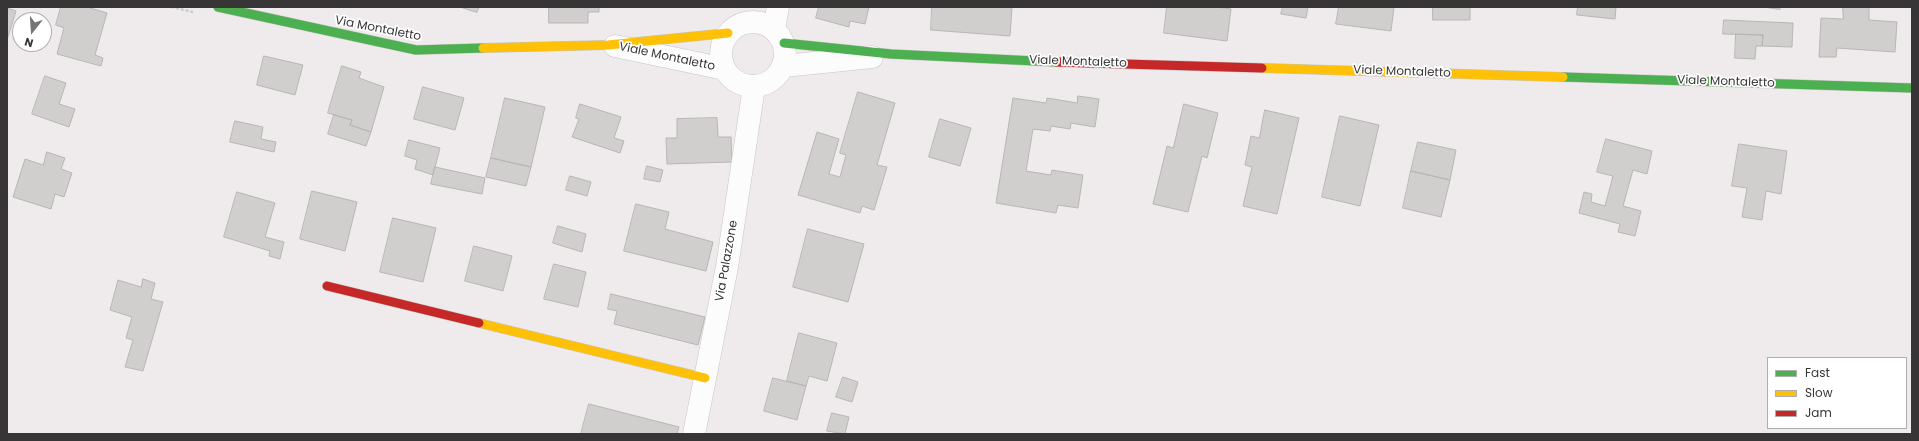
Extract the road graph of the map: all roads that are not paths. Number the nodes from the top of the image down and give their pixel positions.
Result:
1 (218, 7) edge
2 (778, 7) edge
3 (741, 21) edge
4 (779, 36) junction
5 (608, 45) junction
6 (891, 54) junction
7 (784, 66) junction
8 (725, 69) junction
9 (754, 87) junction
10 (1912, 88) edge
11 (328, 286) dead end
12 (705, 378) junction
13 (694, 434) edge

1 - 5 street, Via Montaletto
2 - 4 street
3 - 4 street
3 - 5 street, Viale Montaletto
3 - 8 street
4 - 6 street, Viale Montaletto
4 - 7 street
5 - 8 street, Viale Montaletto
6 - 7 street, Viale Montaletto
6 - 10 street, Viale Montaletto
7 - 9 street
8 - 9 street
9 - 12 street, Via Palazzone
11 - 12 street
12 - 13 street, Via Palazzone

